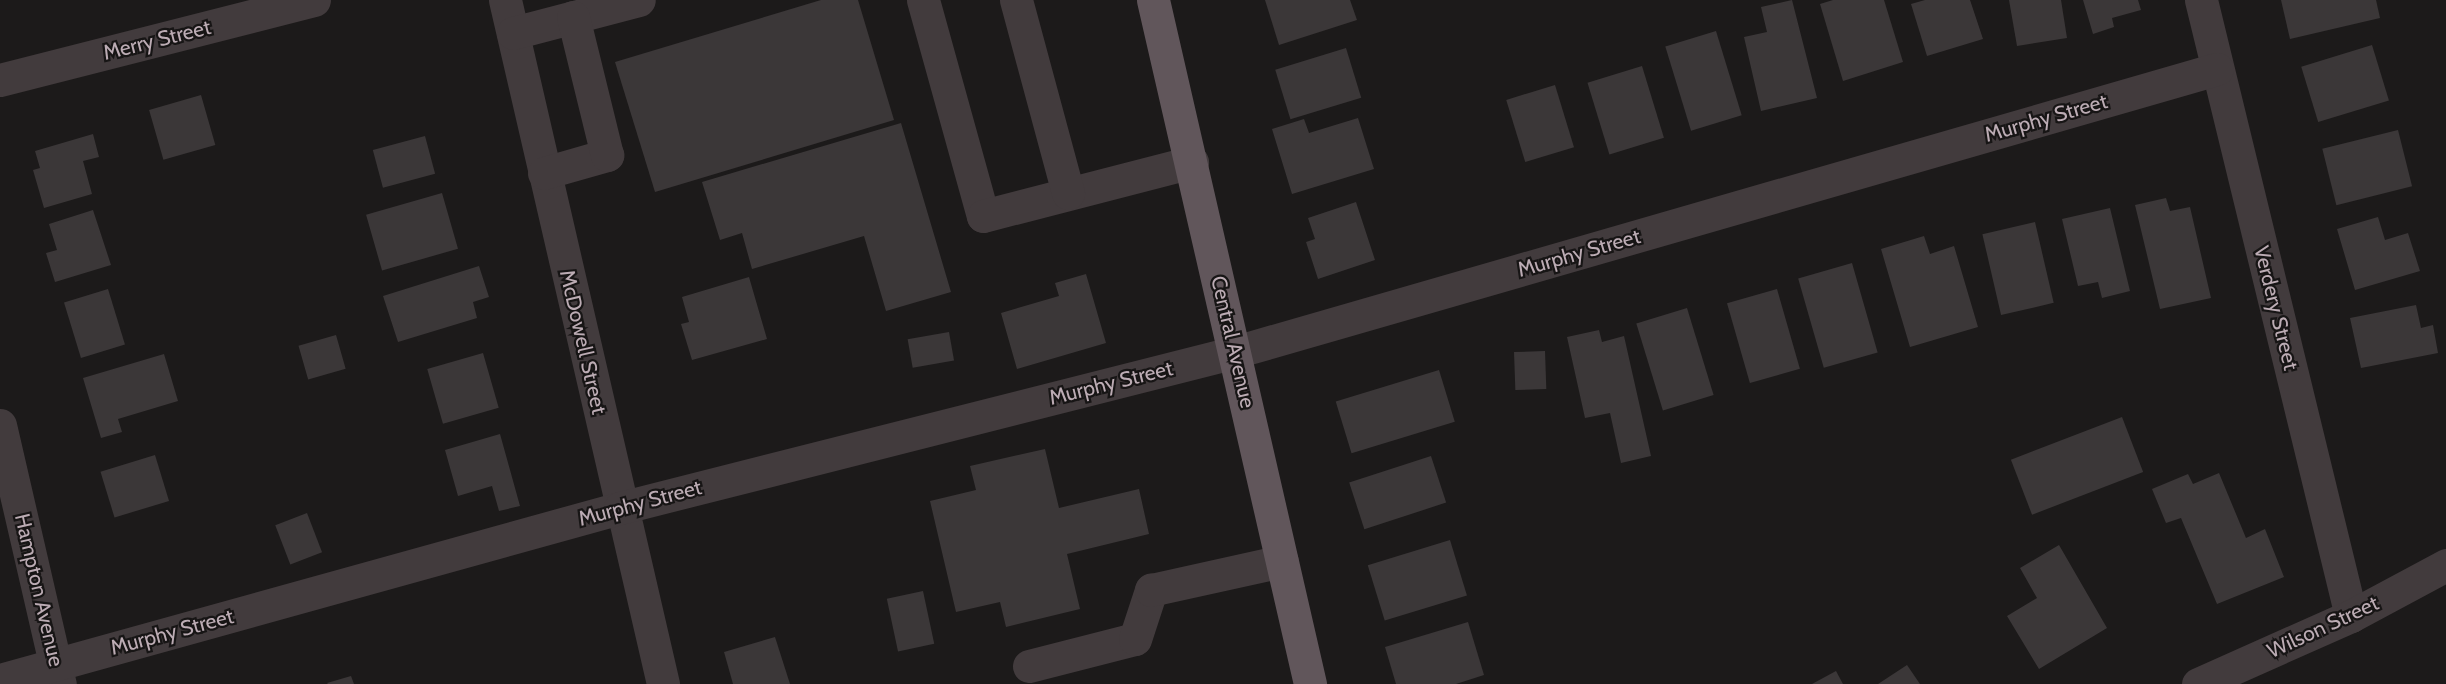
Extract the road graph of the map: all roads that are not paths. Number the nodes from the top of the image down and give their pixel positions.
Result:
1 (314, 0) edge
2 (505, 0) edge
3 (639, 0) edge
4 (923, 0) edge
5 (1016, 0) edge
6 (1153, 0) edge
7 (2201, 0) edge
8 (573, 17) junction
9 (513, 33) junction
10 (2217, 69) junction
11 (0, 80) edge
12 (1192, 162) junction
13 (544, 173) junction
14 (1068, 193) junction
15 (1235, 352) junction
16 (0, 425) edge
17 (620, 508) junction
18 (1282, 561) junction
19 (2446, 565) edge
20 (2351, 616) junction
21 (1029, 666) dead end
22 (58, 674) edge
23 (0, 680) edge
24 (663, 684) edge
25 (1310, 684) edge
26 (2198, 684) edge

1 - 11 street, Merry Street
2 - 9 street, McDowell Street
3 - 8 street
4 - 14 street
5 - 14 street
6 - 12 main road, Central Avenue
7 - 10 street, Verdery Street
8 - 9 street
8 - 13 street
9 - 13 street, McDowell Street
10 - 15 street, Murphy Street
10 - 20 street, Verdery Street
12 - 14 street
12 - 15 main road, Central Avenue
13 - 17 street, McDowell Street
15 - 17 street, Murphy Street
15 - 18 main road, Central Avenue
16 - 22 street, Hampton Avenue
17 - 22 street, Murphy Street
17 - 24 street, McDowell Street
18 - 21 street
18 - 25 main road, Central Avenue
19 - 20 street, Wilson Street
20 - 26 street, Wilson Street
22 - 23 street, Murphy Street

